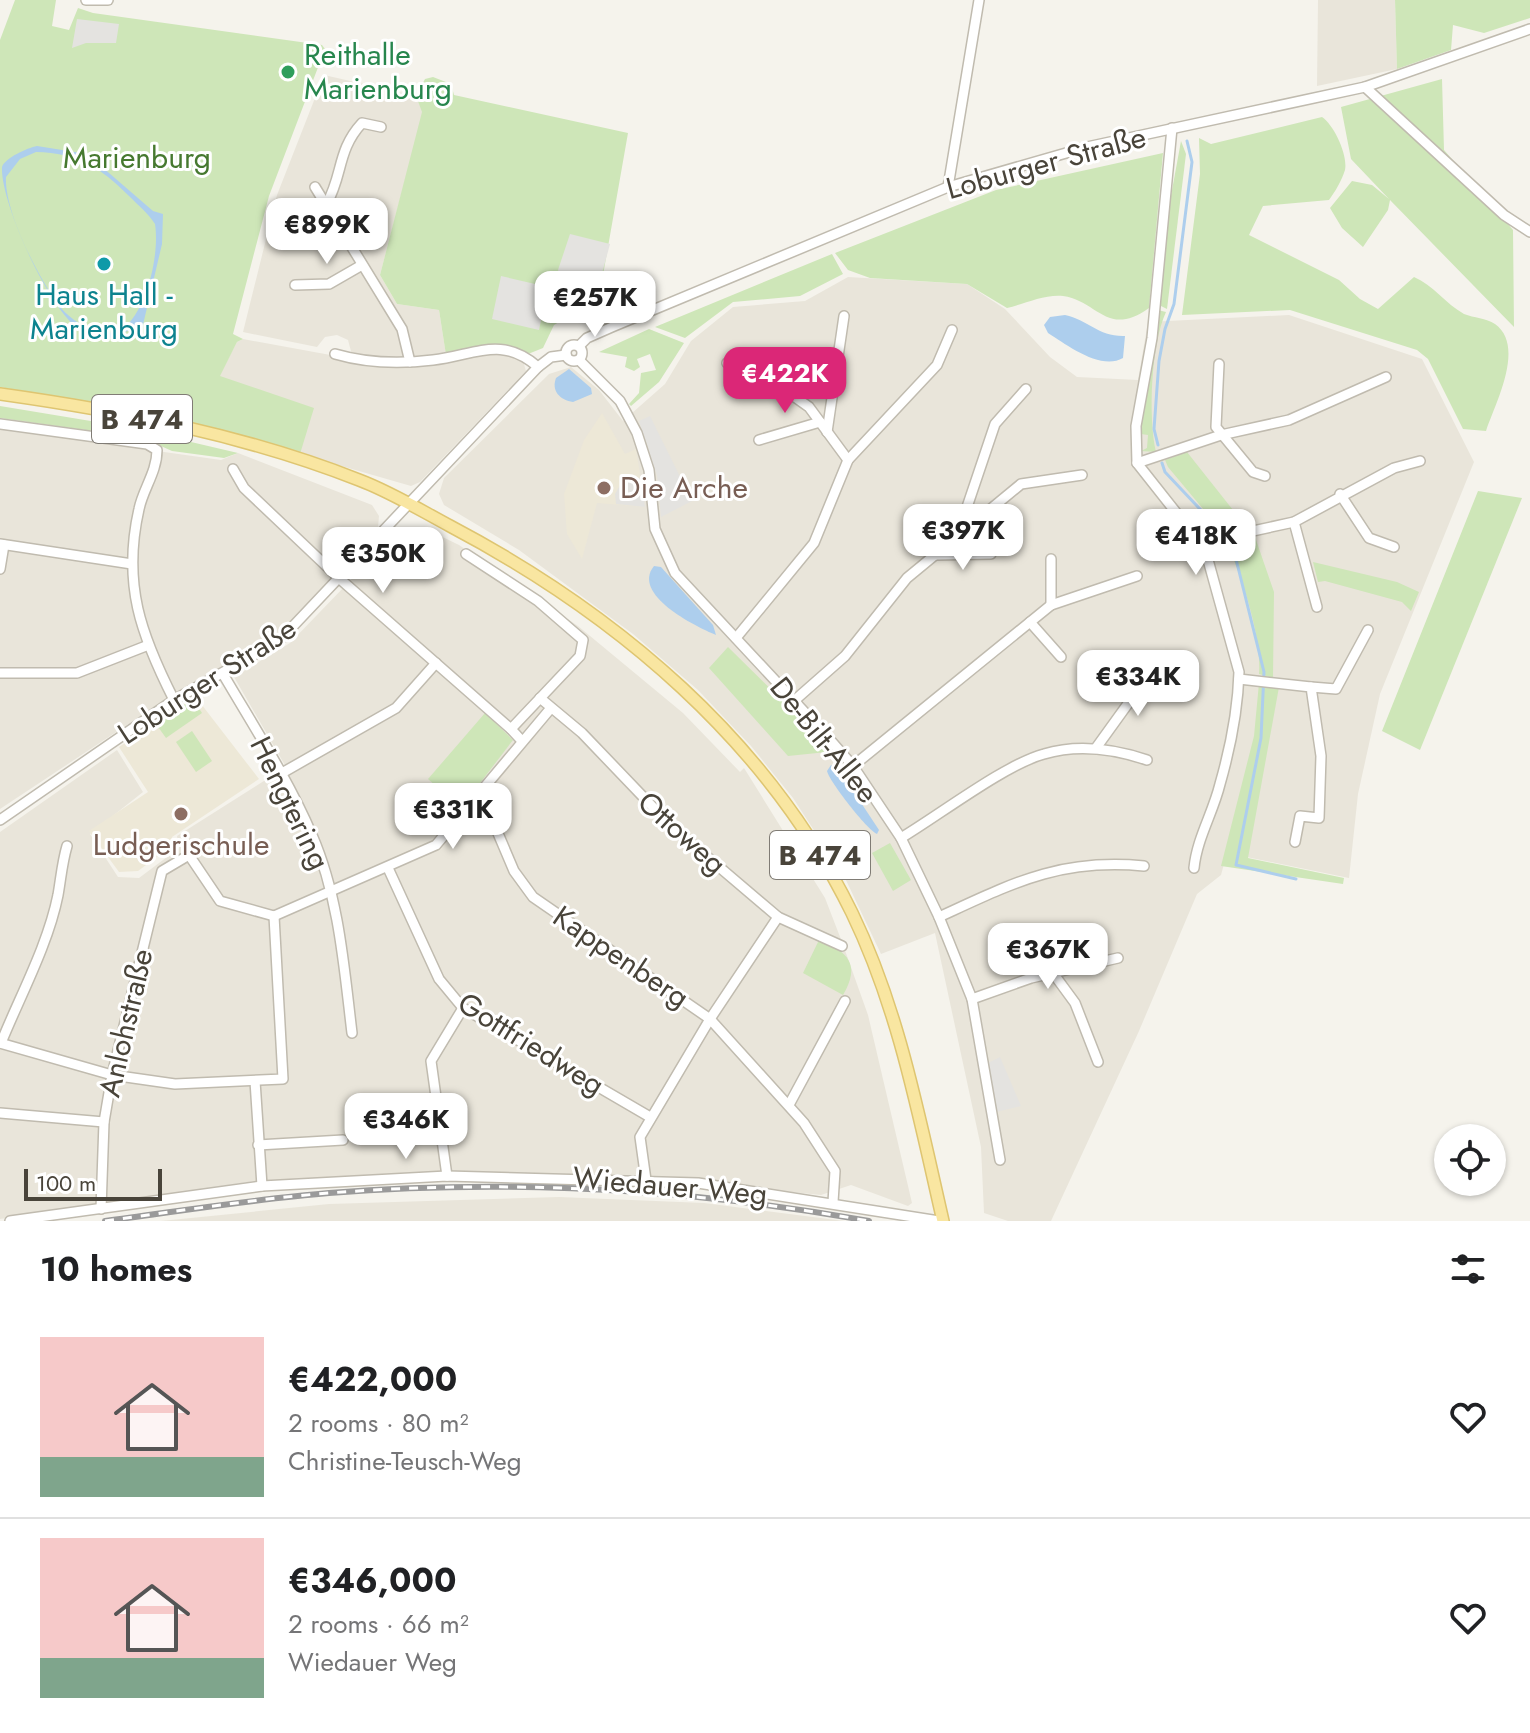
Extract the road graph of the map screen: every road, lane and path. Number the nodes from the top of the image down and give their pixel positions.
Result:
1 (86, 0) edge
2 (108, 0) edge
3 (979, 0) edge
4 (1530, 29) edge
5 (1365, 87) junction
6 (381, 127) dead end
7 (1172, 128) junction
8 (315, 187) dead end
9 (948, 187) junction
10 (327, 203) junction
11 (1530, 232) edge
12 (362, 265) junction
13 (295, 285) dead end
14 (844, 316) dead end
15 (952, 330) dead end
16 (579, 346) junction
17 (335, 354) dead end
18 (566, 355) junction
19 (579, 360) junction
20 (410, 362) junction
21 (727, 363) dead end
22 (1219, 364) dead end
23 (538, 367) junction
24 (1386, 377) dead end
25 (1026, 389) dead end
26 (0, 394) edge
27 (820, 422) junction
28 (0, 424) edge
29 (827, 432) junction
30 (1221, 435) junction
31 (759, 440) dead end
32 (848, 460) junction
33 (1420, 461) dead end
34 (1137, 463) junction
35 (233, 469) dead end
36 (1082, 475) dead end
37 (1265, 476) dead end
38 (1340, 494) junction
39 (411, 504) junction
40 (1294, 522) junction
41 (965, 529) junction
42 (2, 545) edge
43 (1394, 547) dead end
44 (1205, 549) junction
45 (466, 554) dead end
46 (991, 554) dead end
47 (936, 555) junction
48 (1051, 559) dead end
49 (132, 564) junction
50 (0, 569) edge
51 (1137, 576) dead end
52 (340, 579) junction
53 (1051, 605) junction
54 (1317, 607) dead end
55 (1030, 622) junction
56 (1368, 630) dead end
57 (736, 638) junction
58 (146, 646) junction
59 (1061, 657) dead end
60 (436, 663) junction
61 (1153, 669) dead end
62 (0, 673) edge
63 (223, 674) junction
64 (1239, 679) junction
65 (1311, 687) junction
66 (540, 698) junction
67 (174, 700) junction
68 (795, 700) junction
69 (551, 708) junction
70 (511, 729) junction
71 (522, 741) junction
72 (1096, 748) junction
73 (1147, 760) dead end
74 (853, 766) junction
75 (282, 773) junction
76 (480, 791) junction
77 (0, 820) edge
78 (901, 838) junction
79 (1295, 842) dead end
80 (67, 846) dead end
81 (1144, 866) dead end
82 (388, 868) junction
83 (1194, 868) dead end
84 (331, 892) junction
85 (274, 916) junction
86 (778, 917) junction
87 (939, 917) junction
88 (842, 946) dead end
89 (1118, 958) dead end
90 (1053, 973) junction
91 (972, 999) junction
92 (845, 1001) dead end
93 (463, 1008) junction
94 (710, 1019) junction
95 (352, 1033) dead end
96 (0, 1043) edge
97 (1098, 1062) dead end
98 (112, 1075) junction
99 (255, 1081) junction
100 (790, 1103) junction
101 (0, 1113) edge
102 (650, 1117) junction
103 (104, 1122) junction
104 (343, 1140) dead end
105 (258, 1145) junction
106 (1000, 1160) dead end
107 (447, 1176) junction
108 (646, 1180) junction
109 (262, 1186) junction
110 (833, 1202) junction
111 (101, 1209) junction
112 (10, 1221) edge
113 (941, 1221) edge

1 - 2 street
3 - 9 street
4 - 5 street, Loburger Straße
5 - 7 street, Loburger Straße
5 - 11 street
6 - 10 street
7 - 9 street, Loburger Straße
7 - 34 street
8 - 10 street
9 - 16 street, Loburger Straße
10 - 12 street
12 - 13 street
12 - 20 street
14 - 29 street
15 - 32 street
16 - 18 street
16 - 19 street
17 - 20 street
18 - 19 street
18 - 23 street, Loburger Straße
19 - 57 street, De-Bilt-Allee
20 - 23 street
21 - 27 street
22 - 30 street
23 - 39 street, Loburger Straße
24 - 30 street
25 - 41 street
26 - 39 main road, B 474
27 - 29 street
27 - 31 street
28 - 49 street
29 - 32 street
30 - 34 street
30 - 37 street
32 - 57 street
33 - 38 street
34 - 44 street
35 - 52 street
36 - 41 street
38 - 40 street
38 - 43 street
39 - 52 street, Loburger Straße
39 - 113 main road, B 474
40 - 44 street
40 - 54 street
41 - 47 street
42 - 49 street
42 - 50 street
44 - 64 street
45 - 66 street
46 - 47 street
47 - 68 street
48 - 53 street
49 - 58 street
51 - 53 street
52 - 60 street
52 - 63 street, Loburger Straße
53 - 55 street
55 - 59 street
55 - 74 street
56 - 65 street
57 - 68 street, De-Bilt-Allee
58 - 62 street
58 - 67 street
60 - 70 street
60 - 75 street
61 - 72 street
63 - 67 street, Loburger Straße
63 - 75 street, Hengtering
64 - 65 street
64 - 83 street
65 - 79 street
66 - 69 street, Ottoweg
66 - 70 street
67 - 77 street, Loburger Straße
68 - 74 street, De-Bilt-Allee
69 - 71 street
69 - 86 street, Ottoweg
70 - 71 street
71 - 76 street
72 - 73 street
72 - 78 street
74 - 78 street, De-Bilt-Allee
75 - 84 street, Hengtering
76 - 82 street
76 - 94 street, Kappenberg
78 - 87 street, De-Bilt-Allee
80 - 96 street
81 - 87 street
82 - 84 street
82 - 93 street, Gottfriedweg
84 - 85 street
84 - 95 street, Hengtering
85 - 98 street, Anlohstraße
85 - 99 street
86 - 88 street, Ottoweg
86 - 94 street
87 - 91 street, De-Bilt-Allee
89 - 90 street
90 - 91 street
90 - 97 street
91 - 106 street, De-Bilt-Allee
92 - 100 street
93 - 102 street, Gottfriedweg
93 - 107 street
94 - 100 street, Kappenberg
94 - 102 street
96 - 98 street
98 - 99 street
98 - 103 street, Anlohstraße
99 - 105 street
100 - 110 street, Kappenberg
101 - 103 street
102 - 108 street
103 - 111 street, Anlohstraße
104 - 105 street
105 - 109 street
107 - 108 street, Wiedauer Weg
107 - 109 street, Wiedauer Weg
108 - 110 street, Wiedauer Weg
109 - 111 street, Wiedauer Weg
110 - 113 street, Wiedauer Weg
111 - 112 street, Wiedauer Weg

